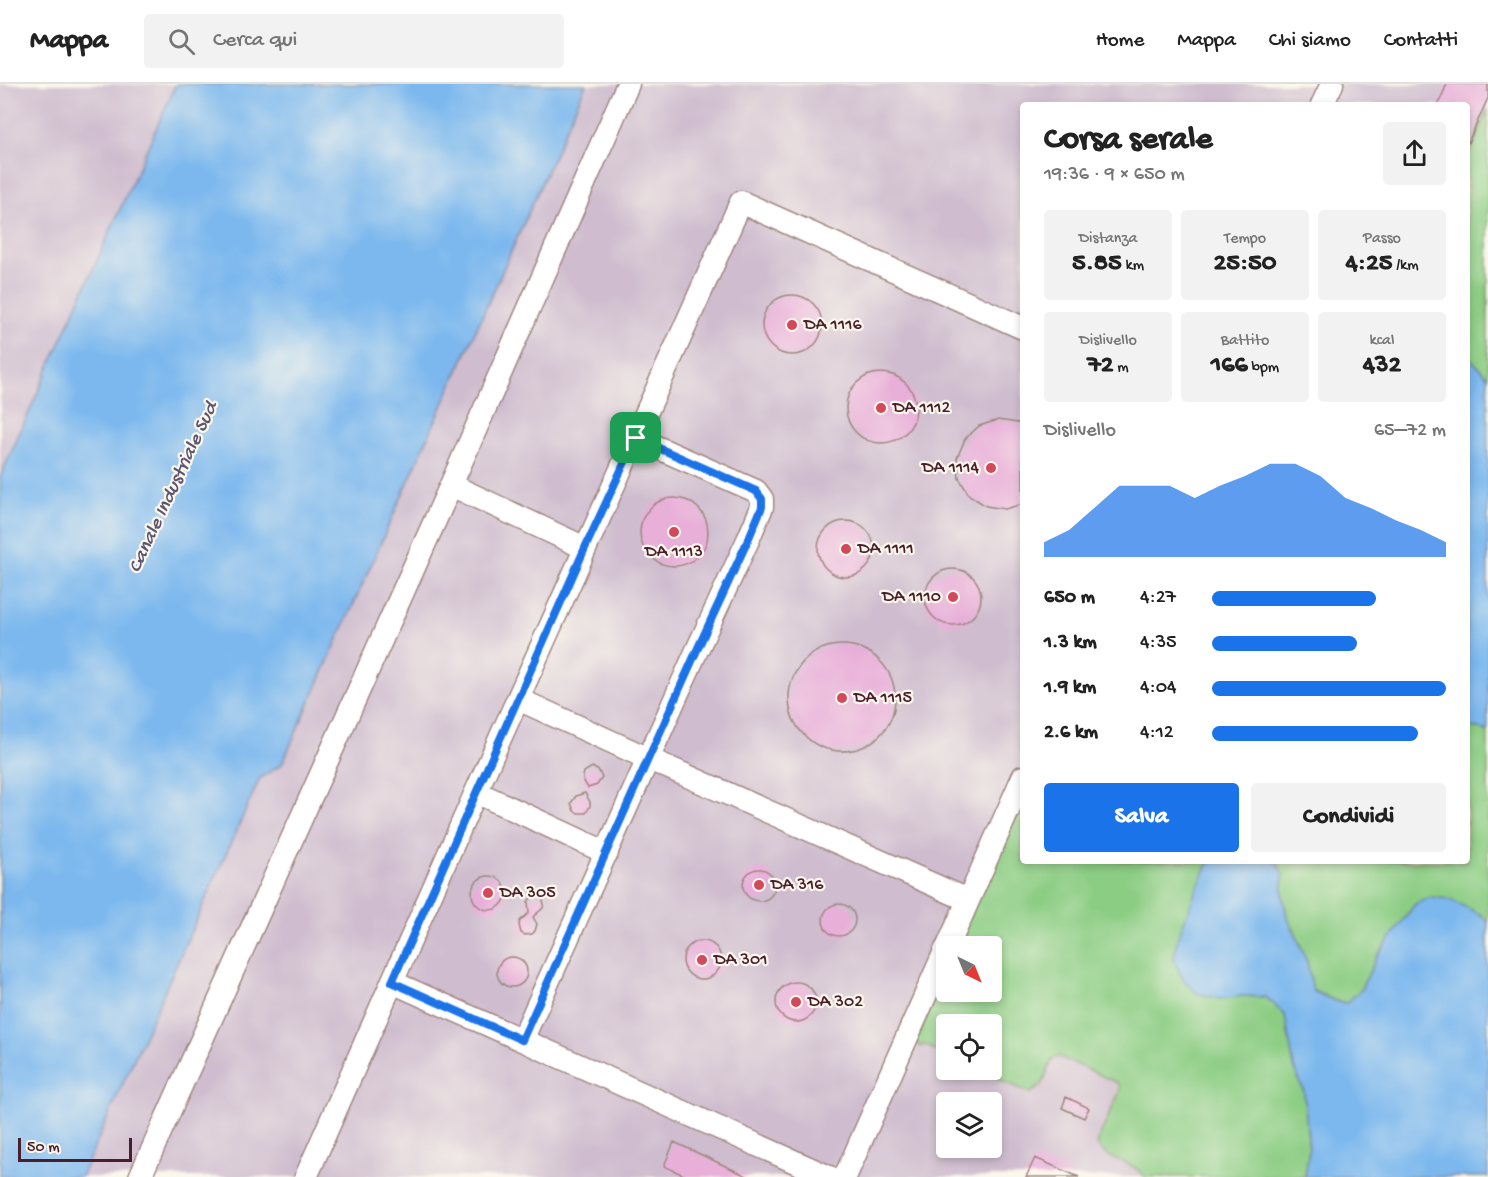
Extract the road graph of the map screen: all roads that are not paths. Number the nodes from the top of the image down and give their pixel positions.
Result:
1 (628, 84) edge
2 (1332, 84) edge
3 (1324, 102) edge
4 (1020, 327) edge
5 (636, 438) junction
6 (451, 485) junction
7 (585, 548) junction
8 (518, 699) junction
9 (649, 759) junction
10 (1020, 784) edge
11 (477, 792) junction
12 (607, 853) junction
13 (968, 900) junction
14 (952, 936) edge
15 (936, 973) edge
16 (392, 982) junction
17 (522, 1040) junction
18 (141, 1177) edge
19 (306, 1177) edge
20 (829, 1177) edge
21 (845, 1177) edge

1 - 6 lane
2 - 3 lane
4 - 5 lane
5 - 7 lane
5 - 9 lane
6 - 7 lane
6 - 18 lane
7 - 8 lane
8 - 9 lane
8 - 11 lane
9 - 12 lane
9 - 13 lane
10 - 13 lane
11 - 12 lane
11 - 16 lane
12 - 17 lane
13 - 14 lane
15 - 21 lane
16 - 17 lane
16 - 19 lane
17 - 20 lane

